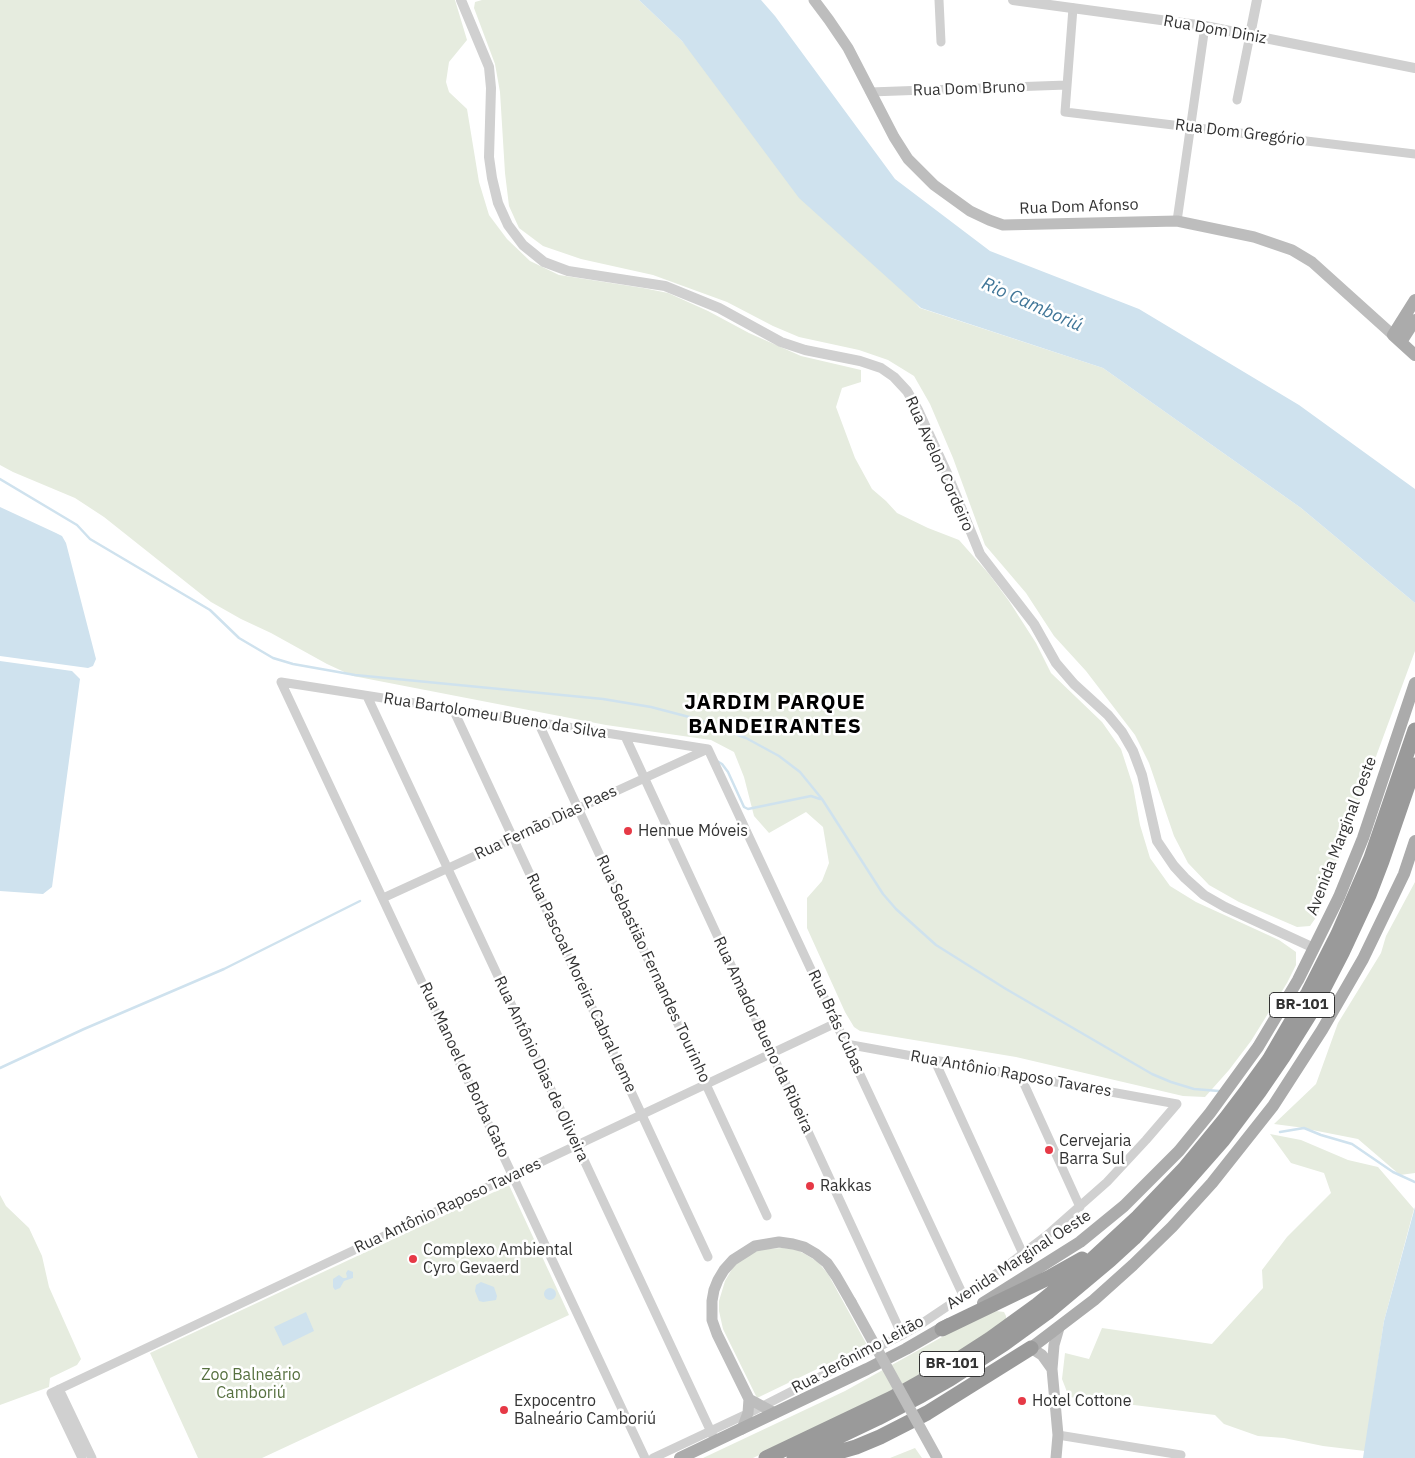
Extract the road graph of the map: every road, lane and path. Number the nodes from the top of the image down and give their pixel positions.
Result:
1 (462, 0) edge
2 (814, 0) edge
3 (939, 0) edge
4 (1014, 0) edge
5 (1257, 0) edge
6 (1072, 8) junction
7 (1205, 26) junction
8 (1250, 35) junction
9 (941, 42) dead end
10 (1415, 68) edge
11 (1067, 85) junction
12 (870, 92) junction
13 (1237, 100) dead end
14 (1191, 127) junction
15 (1415, 154) edge
16 (1177, 221) junction
17 (1415, 300) edge
18 (1415, 320) edge
19 (1397, 339) junction
20 (1415, 355) edge
21 (281, 682) joint
22 (1415, 683) edge
23 (367, 696) junction
24 (453, 709) junction
25 (538, 722) junction
26 (1415, 730) edge
27 (625, 736) junction
28 (708, 749) junction
29 (1415, 765) edge
30 (645, 778) junction
31 (578, 808) junction
32 (513, 838) junction
33 (1415, 841) edge
34 (447, 868) junction
35 (383, 898) junction
36 (1314, 948) junction
37 (836, 1024) junction
38 (846, 1044) junction
39 (772, 1054) junction
40 (934, 1059) junction
41 (1020, 1075) junction
42 (706, 1085) junction
43 (1177, 1104) joint
44 (642, 1115) junction
45 (577, 1146) junction
46 (514, 1175) junction
47 (1080, 1207) junction
48 (767, 1216) dead end
49 (1117, 1237) junction
50 (1023, 1254) junction
51 (708, 1257) dead end
52 (963, 1295) junction
53 (1059, 1328) junction
54 (942, 1329) junction
55 (902, 1335) junction
56 (1031, 1348) junction
57 (1052, 1369) junction
58 (55, 1391) junction
59 (749, 1399) junction
60 (762, 1406) junction
61 (748, 1413) junction
62 (774, 1414) junction
63 (742, 1429) junction
64 (711, 1435) junction
65 (1058, 1435) junction
66 (1181, 1455) dead end
67 (82, 1458) edge
68 (92, 1458) edge
69 (645, 1458) edge
70 (653, 1458) edge
71 (680, 1458) edge
72 (766, 1458) edge
73 (794, 1458) edge
74 (818, 1458) edge
75 (937, 1458) edge
76 (1056, 1458) edge

1 - 36 street, Rua Avelon Cordeiro
2 - 12 main road, Rua Dom Afonso
3 - 9 street
4 - 6 street, Rua Dom Diniz
5 - 8 street
6 - 7 street, Rua Dom Diniz
6 - 11 street
7 - 8 street, Rua Dom Diniz
7 - 14 street
8 - 10 street, Rua Dom Diniz
8 - 13 street
11 - 12 street, Rua Dom Bruno
11 - 14 street, Rua Dom Gregório
12 - 16 main road, Rua Dom Afonso
14 - 15 street, Rua Dom Gregório
14 - 16 street
16 - 19 main road, Rua Dom Afonso
17 - 19 main road
18 - 19 main road
19 - 20 main road, Rua Dom Afonso
21 - 23 street, Rua Bartolomeu Bueno da Silva
21 - 35 street, Rua Manoel de Borba Gato
22 - 36 main road, Avenida Marginal Oeste
23 - 24 street, Rua Bartolomeu Bueno da Silva
23 - 34 street, Rua Antônio Dias de Oliveira
24 - 25 street, Rua Bartolomeu Bueno da Silva
24 - 32 street, Rua Pascoal Moreira Cabral Leme
25 - 27 street, Rua Bartolomeu Bueno da Silva
25 - 31 street, Rua Sebastião Fernandes Tourinho
26 - 49 highway, BR-101
27 - 28 street, Rua Bartolomeu Bueno da Silva
27 - 30 street, Rua Amador Bueno da Ribeira
28 - 30 street, Rua Fernão Dias Paes
28 - 37 street, Rua Brás Cubas
29 - 73 highway, BR-101
30 - 31 street, Rua Fernão Dias Paes
30 - 39 street, Rua Amador Bueno da Ribeira
31 - 32 street, Rua Fernão Dias Paes
31 - 42 street, Rua Sebastião Fernandes Tourinho
32 - 34 street, Rua Fernão Dias Paes
32 - 44 street, Rua Pascoal Moreira Cabral Leme
33 - 53 main road
34 - 35 street, Rua Fernão Dias Paes
34 - 45 street, Rua Antônio Dias de Oliveira
35 - 46 street, Rua Manoel de Borba Gato
36 - 54 main road, Avenida Marginal Oeste
37 - 38 street, Rua Brás Cubas
37 - 39 street, Rua Antônio Raposo Tavares
38 - 40 street, Rua Antônio Raposo Tavares
38 - 52 street, Rua Brás Cubas
39 - 42 street, Rua Antônio Raposo Tavares
39 - 55 street, Rua Amador Bueno da Ribeira
40 - 41 street, Rua Antônio Raposo Tavares
40 - 50 street
41 - 43 street, Rua Antônio Raposo Tavares
41 - 47 street
42 - 44 street, Rua Antônio Raposo Tavares
42 - 48 street, Rua Sebastião Fernandes Tourinho
43 - 47 street, Rua Jerônimo Leitão
44 - 45 street, Rua Antônio Raposo Tavares
44 - 51 street, Rua Pascoal Moreira Cabral Leme
45 - 46 street, Rua Antônio Raposo Tavares
45 - 64 street, Rua Antônio Dias de Oliveira
46 - 58 street, Rua Antônio Raposo Tavares
46 - 69 street, Rua Manoel de Borba Gato
47 - 50 street, Rua Jerônimo Leitão
49 - 54 highway
49 - 72 highway, BR-101
50 - 52 street, Rua Jerônimo Leitão
52 - 55 street, Rua Jerônimo Leitão
53 - 56 main road
53 - 57 main road
54 - 62 main road, Avenida Marginal Oeste
55 - 60 street, Rua Jerônimo Leitão
56 - 57 main road
56 - 74 highway
57 - 65 main road
58 - 67 street
58 - 68 street
59 - 60 main road
59 - 61 main road
59 - 75 main road, bridge
60 - 61 street, Rua Jerônimo Leitão
60 - 62 main road
61 - 63 main road
61 - 64 street, Rua Jerônimo Leitão
62 - 63 main road, Avenida Marginal Oeste
63 - 64 main road, Avenida Marginal Oeste
64 - 70 street, Rua Jerônimo Leitão
64 - 71 main road, Avenida Marginal Oeste
65 - 66 street
65 - 76 main road

